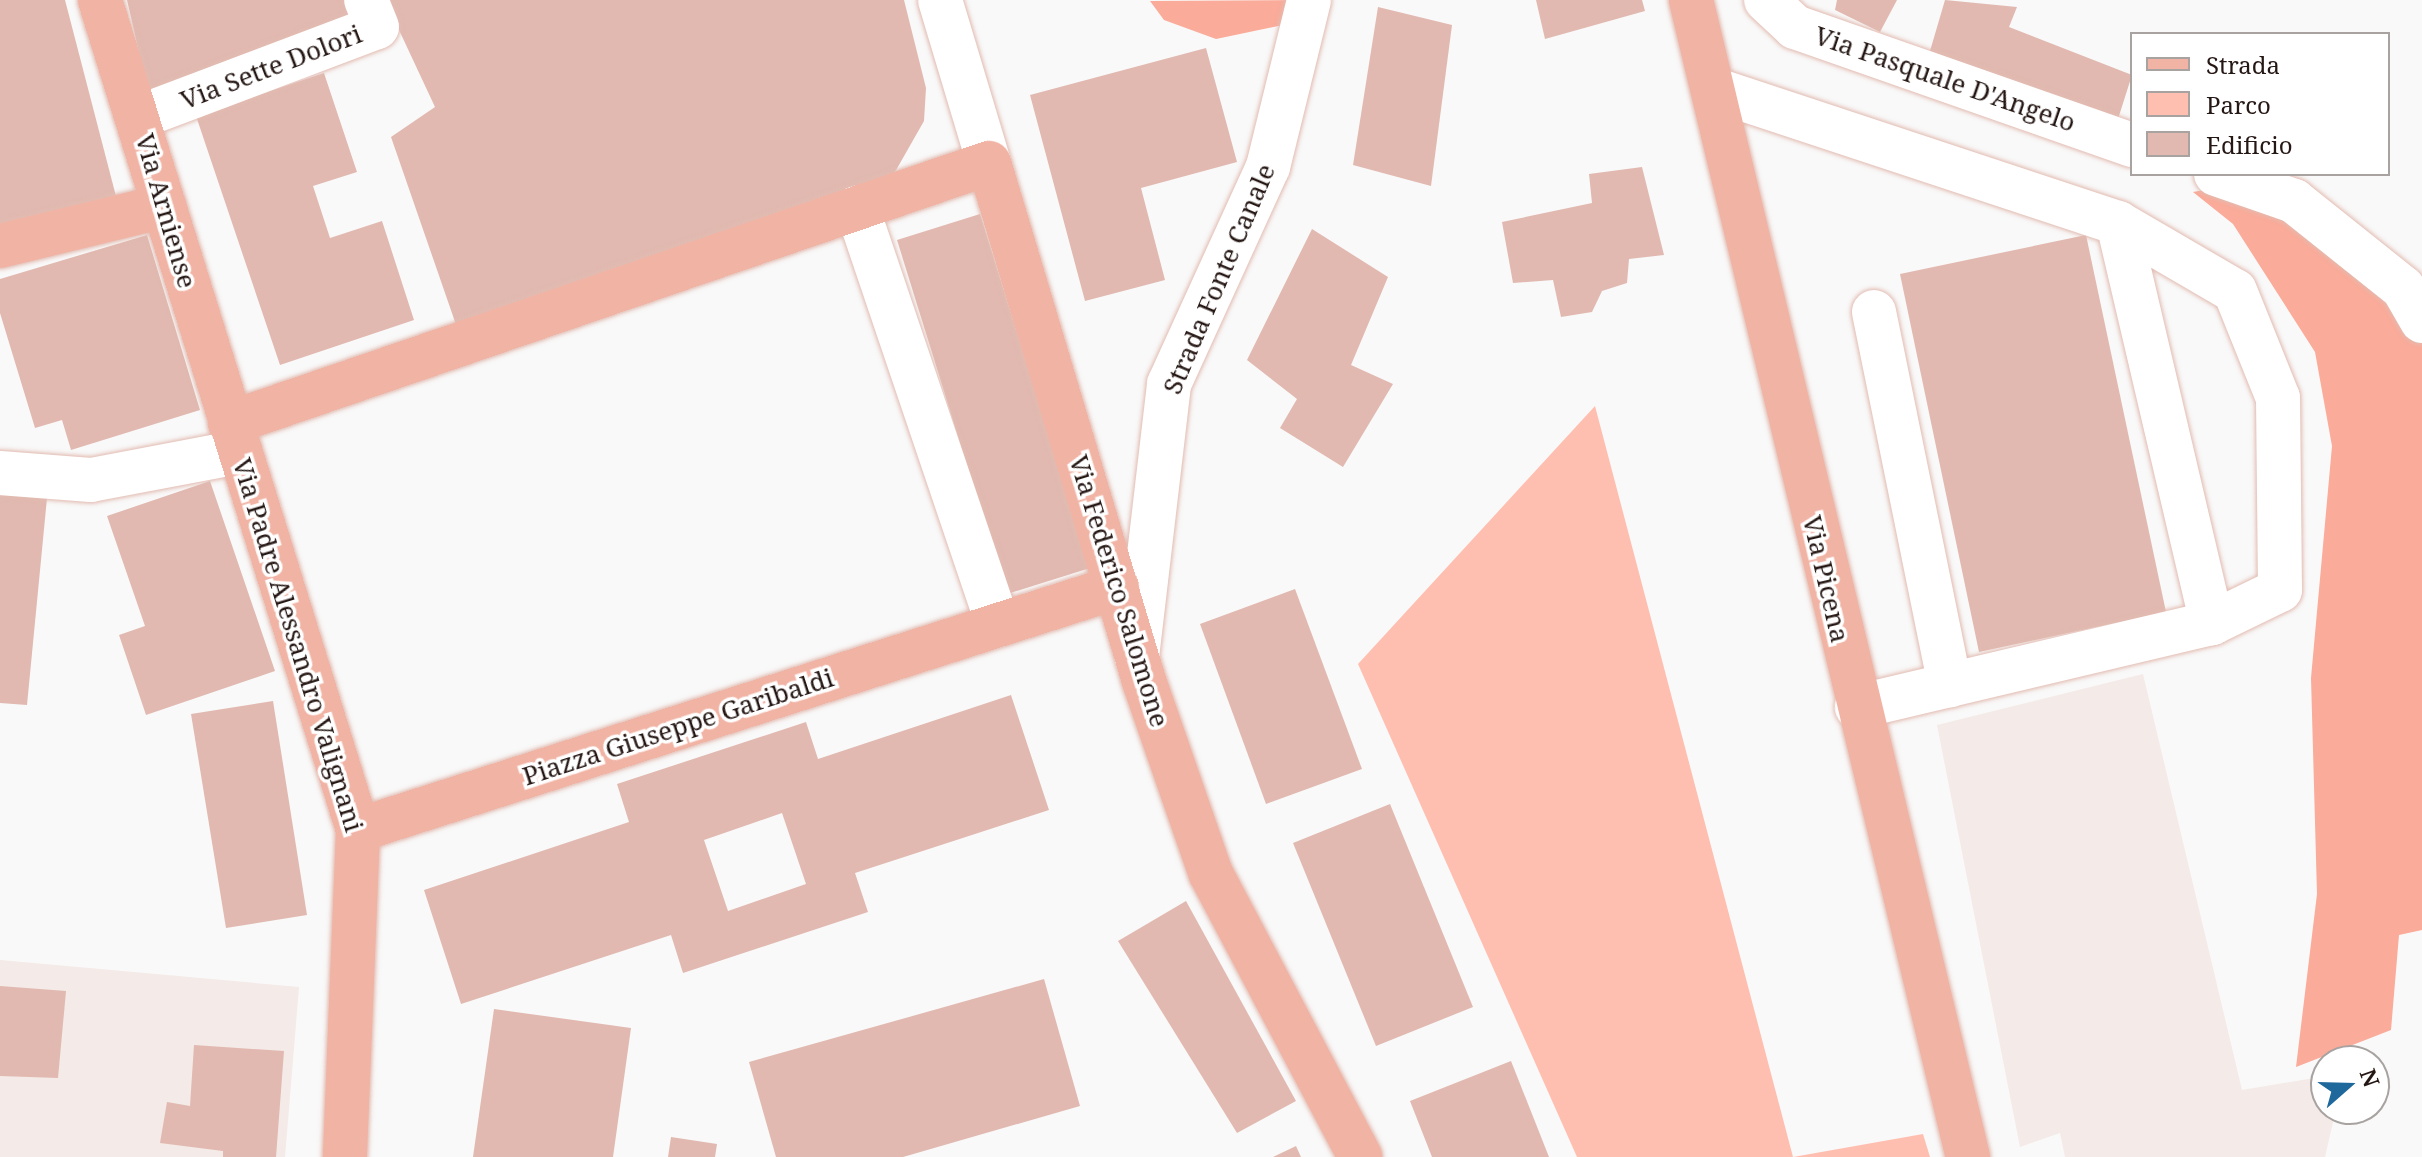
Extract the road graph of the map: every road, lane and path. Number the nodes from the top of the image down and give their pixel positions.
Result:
1 (100, 0) edge
2 (366, 0) edge
3 (940, 0) edge
4 (1309, 0) edge
5 (1691, 0) edge
6 (1766, 0) edge
7 (1713, 89) junction
8 (139, 117) junction
9 (2130, 144) edge
10 (989, 163) junction
11 (2222, 176) edge
12 (164, 206) junction
13 (857, 208) junction
14 (2118, 223) junction
15 (0, 246) edge
16 (1874, 312) dead end
17 (2422, 321) edge
18 (235, 438) junction
19 (0, 473) edge
20 (1117, 587) junction
21 (2212, 623) junction
22 (998, 625) junction
23 (1137, 657) junction
24 (1950, 685) junction
25 (1857, 707) junction
26 (358, 830) junction
27 (345, 1157) edge
28 (1360, 1157) edge
29 (1968, 1157) edge

1 - 8 main road, Via Arniense
2 - 8 street, Via Sette Dolori
3 - 10 street, Via Federico Salomone
4 - 23 street, Strada Fonte Canale
5 - 7 main road, Via Picena
6 - 9 street, Via Pasquale D'Angelo
7 - 14 street
7 - 25 main road, Via Picena
8 - 12 main road, Via Arniense
10 - 13 main road
10 - 20 main road, Via Federico Salomone
11 - 17 street
12 - 15 main road
12 - 18 main road, Via Arniense
13 - 18 main road
13 - 22 street
14 - 21 street
14 - 21 street
16 - 24 street
18 - 19 street
18 - 26 main road, Via Padre Alessandro Valignani
20 - 22 main road, Piazza Giuseppe Garibaldi
20 - 23 main road, Via Federico Salomone
21 - 24 street
22 - 26 main road, Piazza Giuseppe Garibaldi
23 - 28 main road, Via Federico Salomone
24 - 25 street
25 - 29 main road, Via Picena
26 - 27 main road, Via Padre Alessandro Valignani

